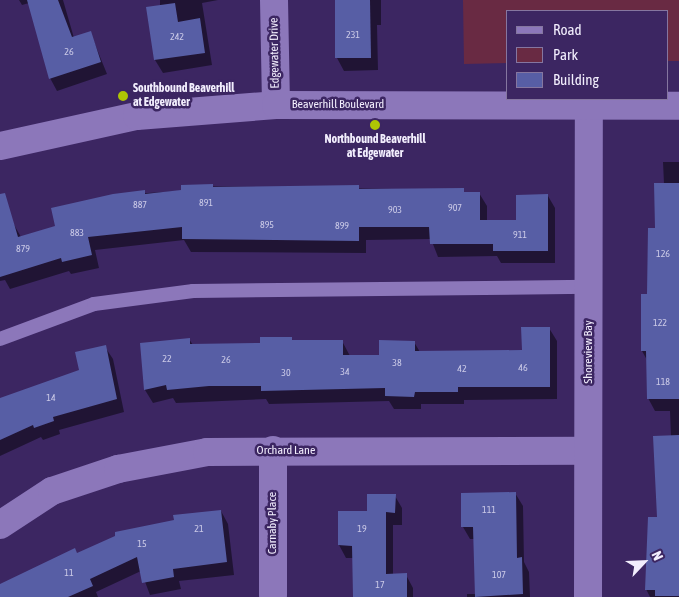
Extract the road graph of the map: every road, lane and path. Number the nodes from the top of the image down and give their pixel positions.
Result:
1 (274, 0) edge
2 (276, 105) junction
3 (589, 106) junction
4 (679, 106) edge
5 (0, 146) edge
6 (589, 287) junction
7 (0, 339) edge
8 (273, 450) junction
9 (588, 451) junction
10 (0, 525) edge
11 (273, 596) edge
12 (588, 597) edge

1 - 2 street, Edgewater Drive
2 - 3 street, Beaverhill Boulevard
2 - 5 street, Beaverhill Boulevard
3 - 4 street, Beaverhill Boulevard
3 - 6 street, Shoreview Bay
6 - 7 lane
6 - 9 street, Shoreview Bay
8 - 9 street, Orchard Lane
8 - 10 street, Orchard Lane
8 - 11 street, Carnaby Place
9 - 12 street, Shoreview Bay

